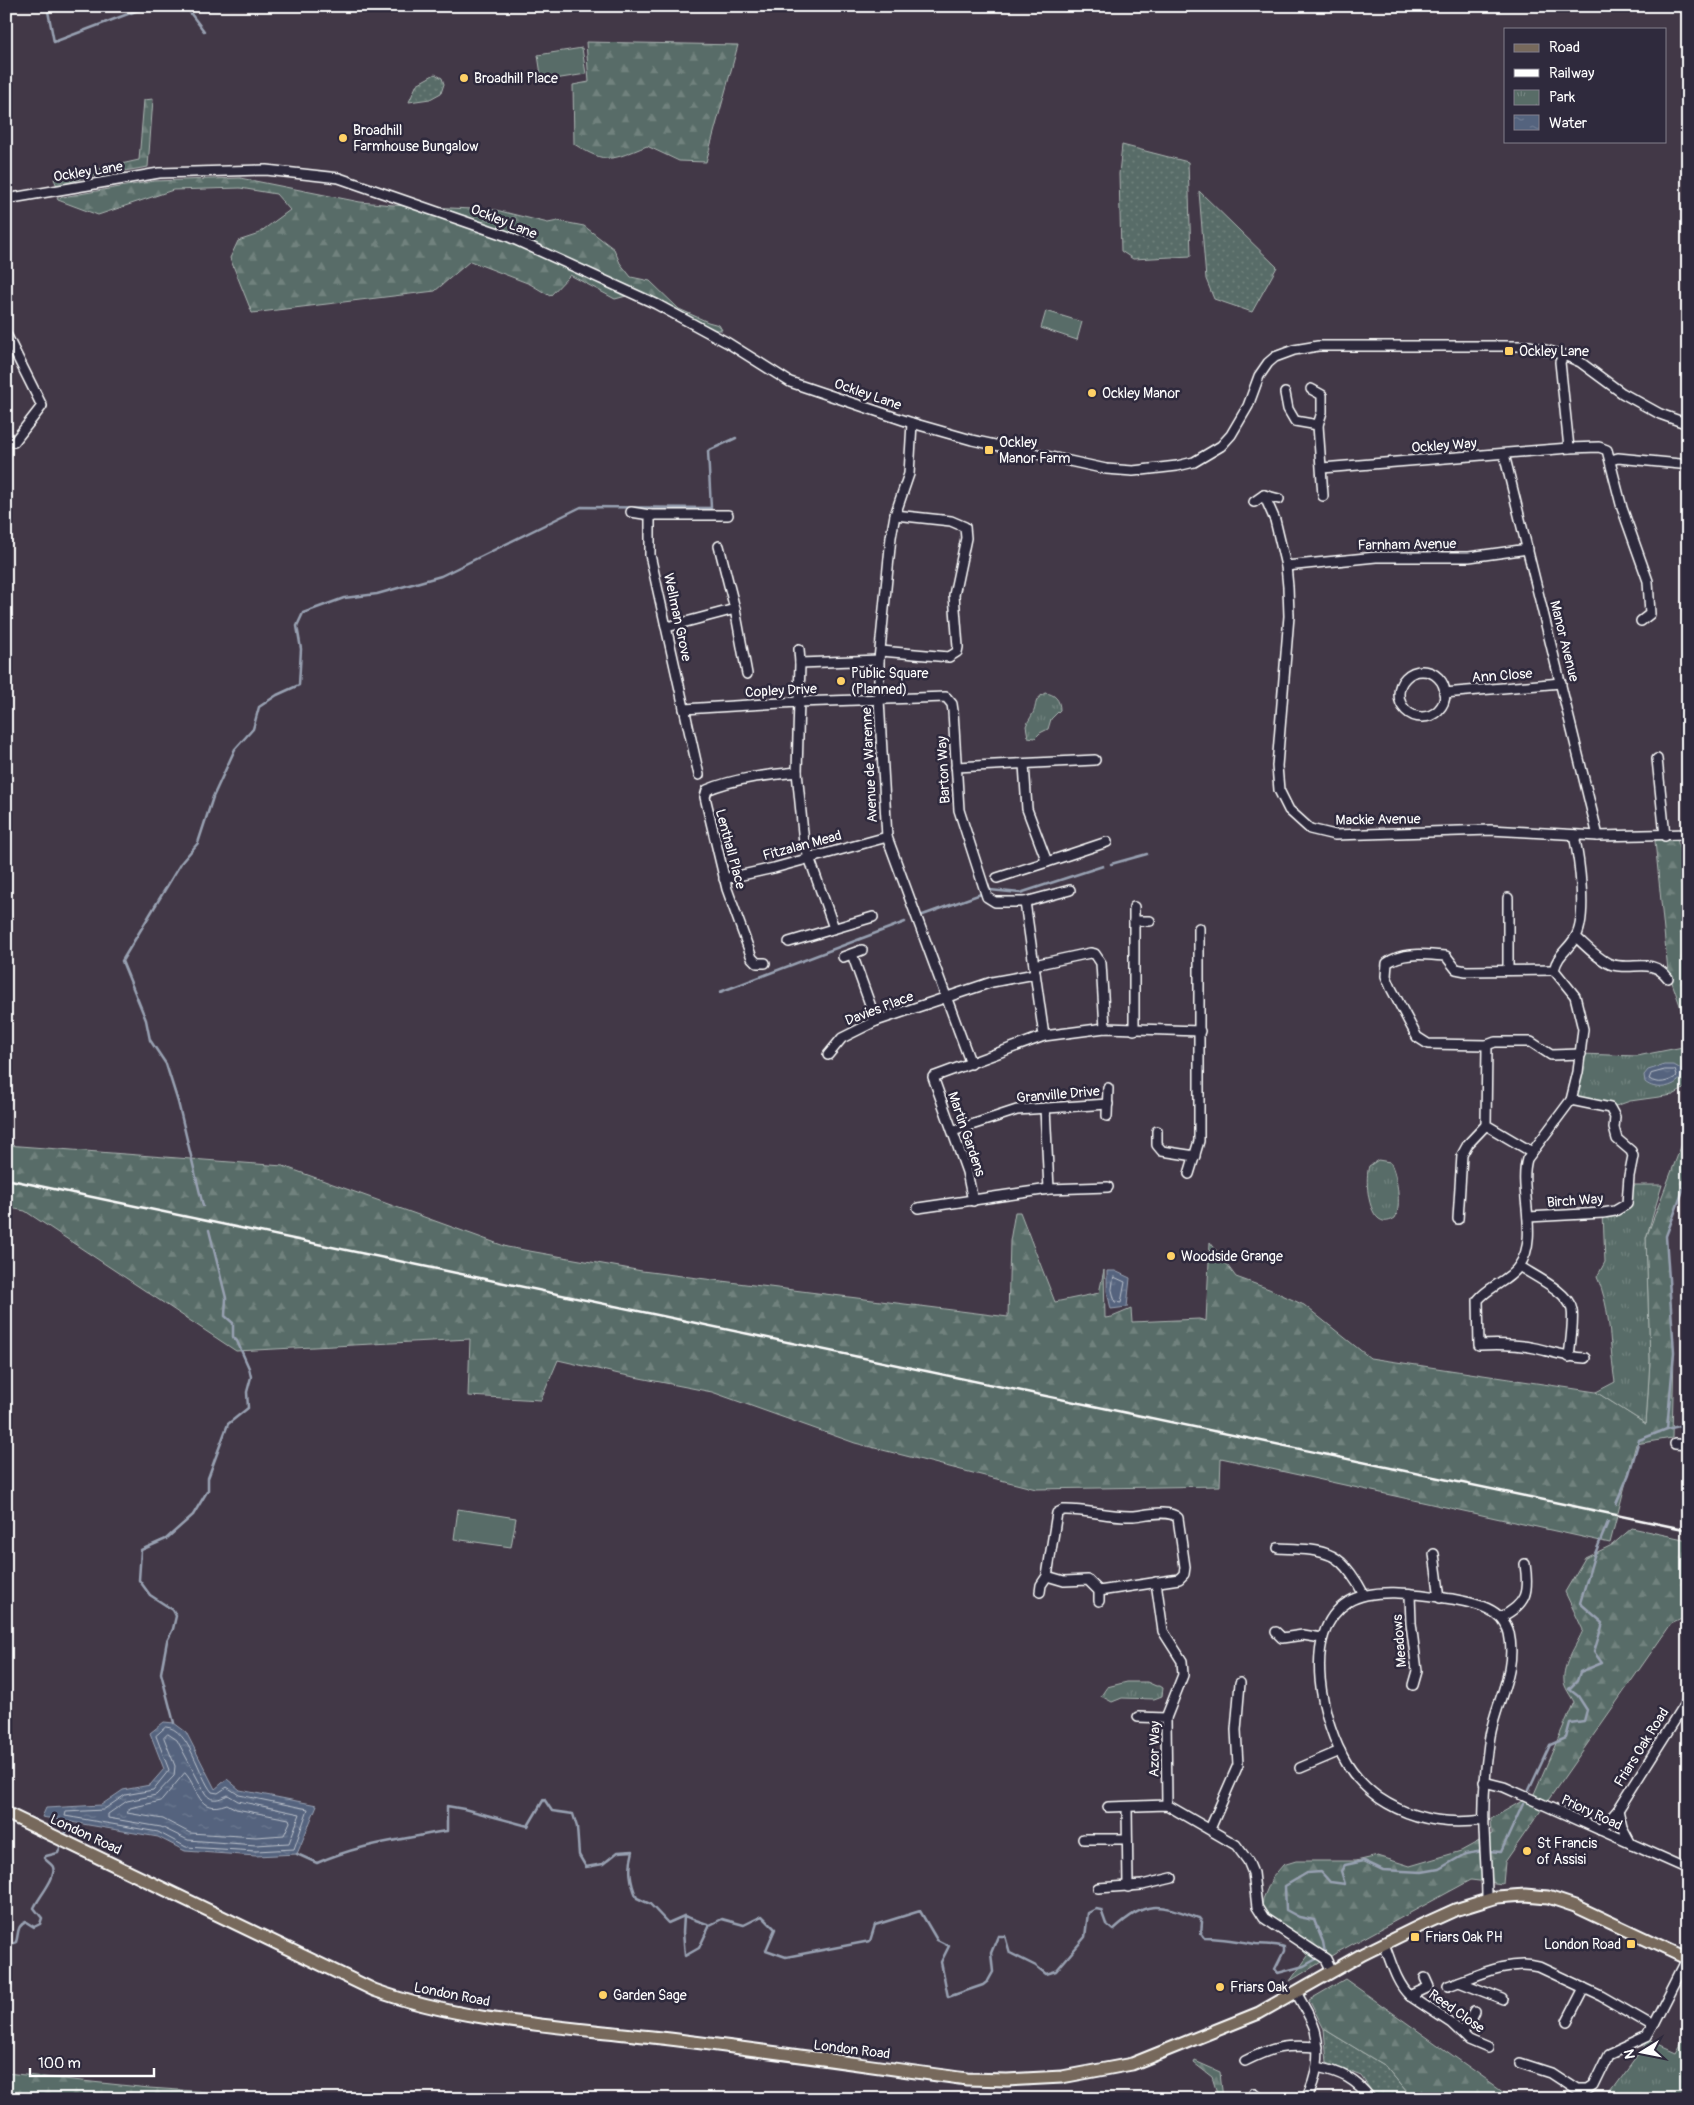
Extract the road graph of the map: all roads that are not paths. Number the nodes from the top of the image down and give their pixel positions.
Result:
1 (6, 199) edge
2 (6, 334) edge
3 (1564, 355) junction
4 (1311, 389) dead end
5 (1285, 393) dead end
6 (912, 423) junction
7 (1688, 424) edge
8 (1318, 425) junction
9 (14, 442) dead end
10 (1569, 448) junction
11 (1504, 454) junction
12 (1611, 460) junction
13 (1680, 464) dead end
14 (1322, 468) junction
15 (1264, 495) junction
16 (1323, 496) dead end
17 (1279, 499) dead end
18 (1254, 502) dead end
19 (631, 512) dead end
20 (650, 515) junction
21 (728, 515) dead end
22 (894, 515) junction
23 (719, 546) dead end
24 (1528, 549) junction
25 (1286, 566) junction
26 (735, 609) junction
27 (1641, 621) dead end
28 (667, 627) junction
29 (799, 649) dead end
30 (880, 655) junction
31 (800, 664) junction
32 (747, 674) dead end
33 (1561, 683) junction
34 (1444, 693) junction
35 (879, 700) junction
36 (798, 702) junction
37 (684, 709) junction
38 (1658, 759) dead end
39 (1095, 760) dead end
40 (1024, 764) junction
41 (956, 766) junction
42 (797, 772) junction
43 (699, 776) dead end
44 (1688, 834) edge
45 (1574, 835) junction
46 (1598, 836) junction
47 (1665, 836) junction
48 (887, 837) junction
49 (1106, 842) dead end
50 (808, 858) junction
51 (1047, 862) junction
52 (997, 878) dead end
53 (724, 879) junction
54 (1070, 890) dead end
55 (1508, 898) dead end
56 (1026, 902) junction
57 (1134, 907) dead end
58 (873, 917) dead end
59 (1134, 921) junction
60 (1150, 921) dead end
61 (834, 928) junction
62 (1199, 928) dead end
63 (1576, 937) junction
64 (788, 942) dead end
65 (862, 950) dead end
66 (852, 954) junction
67 (843, 958) dead end
68 (765, 963) dead end
69 (1034, 965) junction
70 (1508, 970) junction
71 (1554, 970) junction
72 (1035, 974) junction
73 (1668, 978) dead end
74 (947, 998) junction
75 (876, 1022) junction
76 (1105, 1028) junction
77 (1134, 1030) junction
78 (1200, 1031) junction
79 (1044, 1036) junction
80 (1487, 1045) junction
81 (1581, 1054) junction
82 (828, 1055) dead end
83 (971, 1064) junction
84 (1108, 1088) dead end
85 (1571, 1100) junction
86 (1108, 1104) junction
87 (1045, 1108) junction
88 (1107, 1116) dead end
89 (1486, 1126) junction
90 (953, 1131) junction
91 (1157, 1131) dead end
92 (1532, 1152) junction
93 (1195, 1156) junction
94 (1189, 1174) dead end
95 (1108, 1187) dead end
96 (1049, 1189) junction
97 (973, 1201) junction
98 (918, 1208) dead end
99 (1528, 1217) junction
100 (1458, 1219) dead end
101 (1519, 1266) junction
102 (1569, 1357) junction
103 (1585, 1358) dead end
104 (1675, 1444) dead end
105 (1688, 1445) edge
106 (1278, 1548) dead end
107 (1434, 1554) dead end
108 (1525, 1564) dead end
109 (1047, 1576) junction
110 (1156, 1582) junction
111 (1099, 1591) junction
112 (1040, 1592) dead end
113 (1364, 1595) junction
114 (1410, 1595) junction
115 (1440, 1598) junction
116 (1099, 1601) dead end
117 (1501, 1617) junction
118 (1276, 1632) dead end
119 (1322, 1638) junction
120 (1240, 1683) dead end
121 (1413, 1685) dead end
122 (1688, 1699) edge
123 (1138, 1717) dead end
124 (1166, 1718) junction
125 (1340, 1751) junction
126 (1300, 1768) dead end
127 (1484, 1782) junction
128 (1167, 1805) junction
129 (1108, 1807) dead end
130 (1127, 1807) junction
131 (1618, 1810) junction
132 (6, 1813) edge
133 (1484, 1820) junction
134 (1210, 1829) junction
135 (1600, 1830) junction
136 (1127, 1838) junction
137 (1083, 1839) dead end
138 (1631, 1844) junction
139 (1688, 1869) edge
140 (1172, 1878) dead end
141 (1128, 1887) junction
142 (1098, 1888) dead end
143 (1487, 1900) junction
144 (1384, 1944) junction
145 (1687, 1959) edge
146 (1332, 1971) junction
147 (1425, 1978) dead end
148 (1460, 1982) junction
149 (1448, 1986) dead end
150 (1584, 1988) junction
151 (1296, 1992) junction
152 (1410, 1996) junction
153 (1503, 1998) dead end
154 (1474, 2012) dead end
155 (1568, 2021) dead end
156 (1653, 2026) junction
157 (1460, 2031) junction
158 (1318, 2048) junction
159 (1488, 2048) dead end
160 (1245, 2061) dead end
161 (1520, 2063) dead end
162 (1317, 2066) junction
163 (1306, 2099) edge
164 (1371, 2099) edge

1 - 6 street, Ockley Lane
2 - 9 street
3 - 6 street, Ockley Lane
3 - 7 street, Ockley Lane
3 - 10 street
4 - 8 street
5 - 8 street
6 - 22 street, Avenue de Warenne
8 - 14 street
10 - 11 street, Ockley Way
10 - 12 street, Ockley Way
11 - 14 street, Ockley Way
11 - 24 street, Manor Avenue
12 - 13 street
12 - 27 street
14 - 16 street
15 - 17 street
15 - 18 street
15 - 25 street, Mackie Avenue
19 - 20 street
20 - 21 street
20 - 28 street, Wellman Grove
22 - 30 street, Avenue de Warenne
22 - 30 street
23 - 26 street
24 - 25 street, Farnham Avenue
24 - 33 street, Manor Avenue
25 - 45 street, Mackie Avenue
26 - 28 street
26 - 32 street
28 - 37 street, Wellman Grove
29 - 31 street
30 - 31 street
30 - 35 street, Avenue de Warenne
31 - 36 street
33 - 34 street, Ann Close
33 - 46 street, Manor Avenue
34 - 34 street
35 - 36 street, Copley Drive
35 - 41 street, Barton Way
35 - 48 street, Avenue de Warenne
36 - 37 street, Copley Drive
36 - 42 street
37 - 43 street, Wellman Grove
38 - 47 street
39 - 40 street
40 - 41 street
40 - 51 street
41 - 56 street, Barton Way
42 - 50 street
42 - 53 street, Lenthall Place
44 - 47 street, Mackie Avenue
45 - 46 street, Mackie Avenue
45 - 63 street
46 - 47 street, Mackie Avenue
48 - 50 street, Fitzalan Mead
48 - 74 street, Avenue de Warenne
49 - 51 street
50 - 53 street, Fitzalan Mead
50 - 61 street
51 - 52 street
53 - 68 street, Lenthall Place
54 - 56 street, Barton Way
55 - 70 street
56 - 69 street
57 - 59 street
58 - 61 street
59 - 60 street
59 - 77 street
61 - 64 street
62 - 78 street
63 - 71 street
63 - 73 street
65 - 66 street
66 - 67 street
66 - 75 street
69 - 72 street
69 - 76 street
70 - 71 street
70 - 80 street
71 - 81 street
72 - 74 street, Davies Place
72 - 79 street
74 - 75 street, Davies Place
74 - 83 street, Avenue de Warenne
75 - 82 street, Davies Place
76 - 77 street
76 - 79 street
77 - 78 street
78 - 93 street
79 - 83 street
80 - 81 street
80 - 89 street
81 - 85 street
83 - 90 street, Martin Gardens
84 - 86 street
85 - 92 street
85 - 99 street, Birch Way
86 - 87 street, Granville Drive
86 - 88 street
87 - 90 street, Granville Drive
87 - 96 street
89 - 92 street
89 - 100 street
90 - 97 street, Martin Gardens
91 - 93 street
92 - 99 street
93 - 94 street
95 - 96 street
96 - 97 street
97 - 98 street
99 - 101 street
101 - 102 street
101 - 102 street
102 - 103 street
104 - 105 street
106 - 113 street
107 - 115 street
108 - 117 street
109 - 110 street
109 - 111 street
109 - 112 street
110 - 111 street
110 - 124 street, Azor Way
111 - 116 street
113 - 114 street
113 - 119 street
114 - 115 street
114 - 121 street, Meadows
115 - 117 street
117 - 127 street
118 - 119 street
119 - 125 street
120 - 134 street
122 - 131 street, Friars Oak Road
123 - 124 street
124 - 128 street, Azor Way
125 - 126 street
125 - 133 street
127 - 133 street
127 - 135 street, Priory Road
128 - 130 street
128 - 134 street
129 - 130 street
130 - 136 street
131 - 135 street, Friars Oak Road
131 - 138 street
132 - 151 main road, London Road
133 - 143 street
134 - 146 street
135 - 138 street, Priory Road
136 - 137 street
136 - 141 street
138 - 139 street, Priory Road
140 - 141 street
141 - 142 street
143 - 144 main road, London Road
143 - 145 main road, London Road
144 - 146 main road, London Road
144 - 152 street, Reed Close
145 - 156 street
146 - 151 main road, London Road
147 - 152 street, Reed Close
148 - 149 street
148 - 150 street
148 - 153 street
150 - 155 street
150 - 156 street
151 - 158 street
152 - 157 street, Reed Close
154 - 157 street
156 - 161 street
157 - 159 street, Reed Close
158 - 160 street
158 - 162 street
162 - 163 street
162 - 164 street

